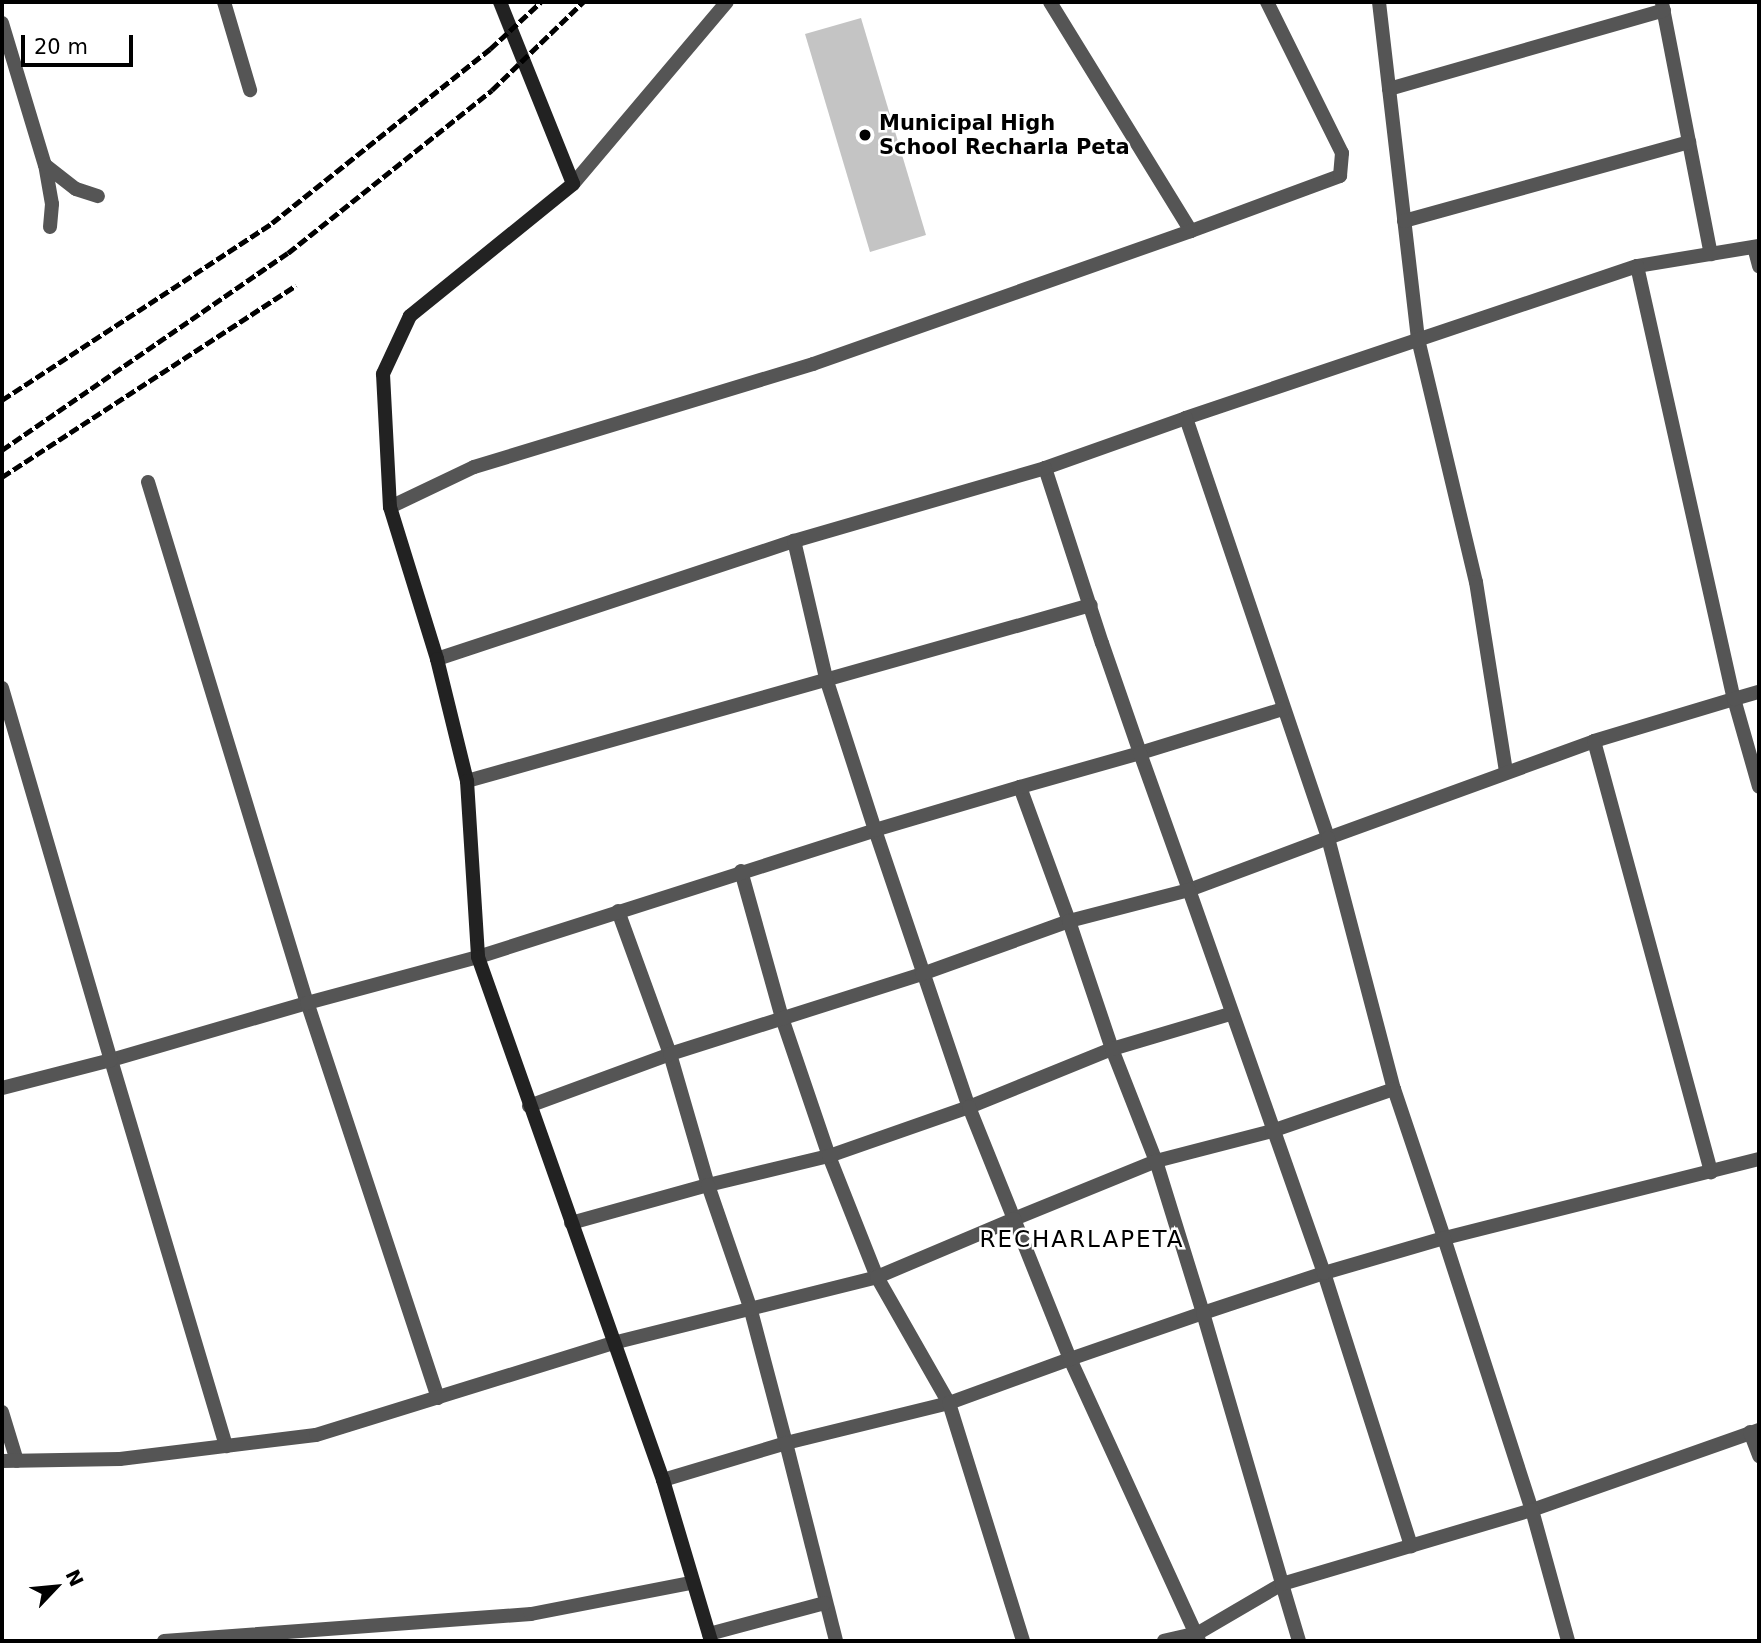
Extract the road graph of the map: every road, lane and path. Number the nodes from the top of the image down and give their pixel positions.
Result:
1 (224, 2) edge
2 (500, 2) edge
3 (727, 2) edge
4 (1050, 2) edge
5 (1267, 2) edge
6 (1379, 2) edge
7 (1663, 6) edge
8 (2, 23) edge
9 (1390, 89) junction
10 (250, 90) dead end
11 (1689, 142) junction
12 (45, 165) junction
13 (573, 184) junction
14 (98, 196) dead end
15 (1404, 221) junction
16 (50, 227) dead end
17 (1191, 231) junction
18 (1757, 246) edge
19 (1711, 254) junction
20 (1637, 266) junction
21 (1759, 266) edge
22 (1418, 339) junction
23 (1186, 418) junction
24 (1045, 468) junction
25 (148, 482) dead end
26 (390, 507) junction
27 (794, 541) junction
28 (1091, 605) junction
29 (437, 659) junction
30 (826, 678) junction
31 (2, 688) edge
32 (1759, 692) edge
33 (1734, 699) junction
34 (1283, 709) junction
35 (1594, 741) junction
36 (1140, 753) junction
37 (1506, 772) junction
38 (467, 781) junction
39 (1020, 786) junction
40 (1759, 787) edge
41 (875, 830) junction
42 (1328, 838) junction
43 (741, 872) junction
44 (1189, 890) junction
45 (618, 911) junction
46 (1069, 921) junction
47 (478, 957) junction
48 (922, 974) junction
49 (307, 1003) junction
50 (1230, 1014) junction
51 (782, 1018) junction
52 (1112, 1049) junction
53 (670, 1054) junction
54 (111, 1060) junction
55 (2, 1087) edge
56 (1394, 1088) junction
57 (529, 1106) junction
58 (969, 1107) junction
59 (1272, 1131) junction
60 (829, 1156) junction
61 (1759, 1160) edge
62 (1156, 1161) junction
63 (1711, 1172) junction
64 (708, 1185) junction
65 (1014, 1219) junction
66 (571, 1223) junction
67 (1444, 1238) junction
68 (1324, 1273) junction
69 (877, 1277) junction
70 (750, 1307) junction
71 (1203, 1312) junction
72 (613, 1343) junction
73 (1070, 1359) junction
74 (438, 1398) junction
75 (949, 1403) junction
76 (2, 1412) edge
77 (1755, 1431) edge
78 (786, 1443) junction
79 (226, 1446) junction
80 (1759, 1456) edge
81 (2, 1461) edge
82 (17, 1461) junction
83 (663, 1480) junction
84 (1532, 1510) junction
85 (1411, 1546) junction
86 (691, 1583) junction
87 (1282, 1584) junction
88 (825, 1603) junction
89 (1198, 1637) edge
90 (710, 1638) edge
91 (164, 1641) edge
92 (836, 1641) edge
93 (1023, 1641) edge
94 (1164, 1641) edge
95 (1299, 1641) edge
96 (1568, 1641) edge

1 - 10 street
2 - 13 street
3 - 13 street
4 - 17 street
5 - 17 street
6 - 9 street
7 - 9 street
7 - 11 street
8 - 12 street
9 - 15 street
11 - 15 street
11 - 19 street
12 - 14 street
12 - 16 street
13 - 26 street
15 - 22 street
17 - 26 street
18 - 19 street
18 - 21 street
19 - 20 street
20 - 22 street
20 - 33 street
22 - 23 street
22 - 37 street
23 - 24 street
23 - 34 street
24 - 27 street
24 - 28 street
25 - 49 street
26 - 29 street
27 - 29 street
27 - 30 street
28 - 30 street
28 - 36 street
29 - 38 street
30 - 38 street
30 - 41 street
31 - 54 street
32 - 33 street
33 - 35 street
33 - 40 street
34 - 36 street
34 - 42 street
35 - 37 street
35 - 63 street
36 - 39 street
36 - 44 street
37 - 42 street
38 - 47 street
39 - 41 street
39 - 46 street
41 - 43 street
41 - 48 street
42 - 44 street
42 - 56 street
43 - 45 street
43 - 51 street
44 - 46 street
44 - 50 street
45 - 47 street
45 - 53 street
46 - 48 street
46 - 52 street
47 - 49 street
47 - 57 street
48 - 51 street
48 - 58 street
49 - 54 street
49 - 74 street
50 - 52 street
50 - 59 street
51 - 53 street
51 - 60 street
52 - 58 street
52 - 62 street
53 - 57 street
53 - 64 street
54 - 55 street
54 - 79 street
56 - 59 street
56 - 67 street
57 - 66 street
58 - 60 street
58 - 65 street
59 - 62 street
59 - 68 street
60 - 64 street
60 - 69 street
61 - 63 street
62 - 65 street
62 - 71 street
63 - 67 street
64 - 66 street
64 - 70 street
65 - 69 street
65 - 73 street
66 - 72 street
67 - 68 street
67 - 84 street
68 - 71 street
68 - 85 street
69 - 70 street
69 - 75 street
70 - 72 street
70 - 78 street
71 - 73 street
71 - 87 street
72 - 74 street
72 - 83 street
73 - 75 street
73 - 89 street
74 - 79 street
75 - 78 street
75 - 93 street
76 - 82 street
77 - 80 street
77 - 84 street
78 - 83 street
78 - 88 street
79 - 82 street
81 - 82 street
83 - 86 street
84 - 85 street
84 - 96 street
85 - 87 street
86 - 90 street
86 - 91 street
87 - 89 street
87 - 95 street
88 - 90 street
88 - 92 street
89 - 94 street

